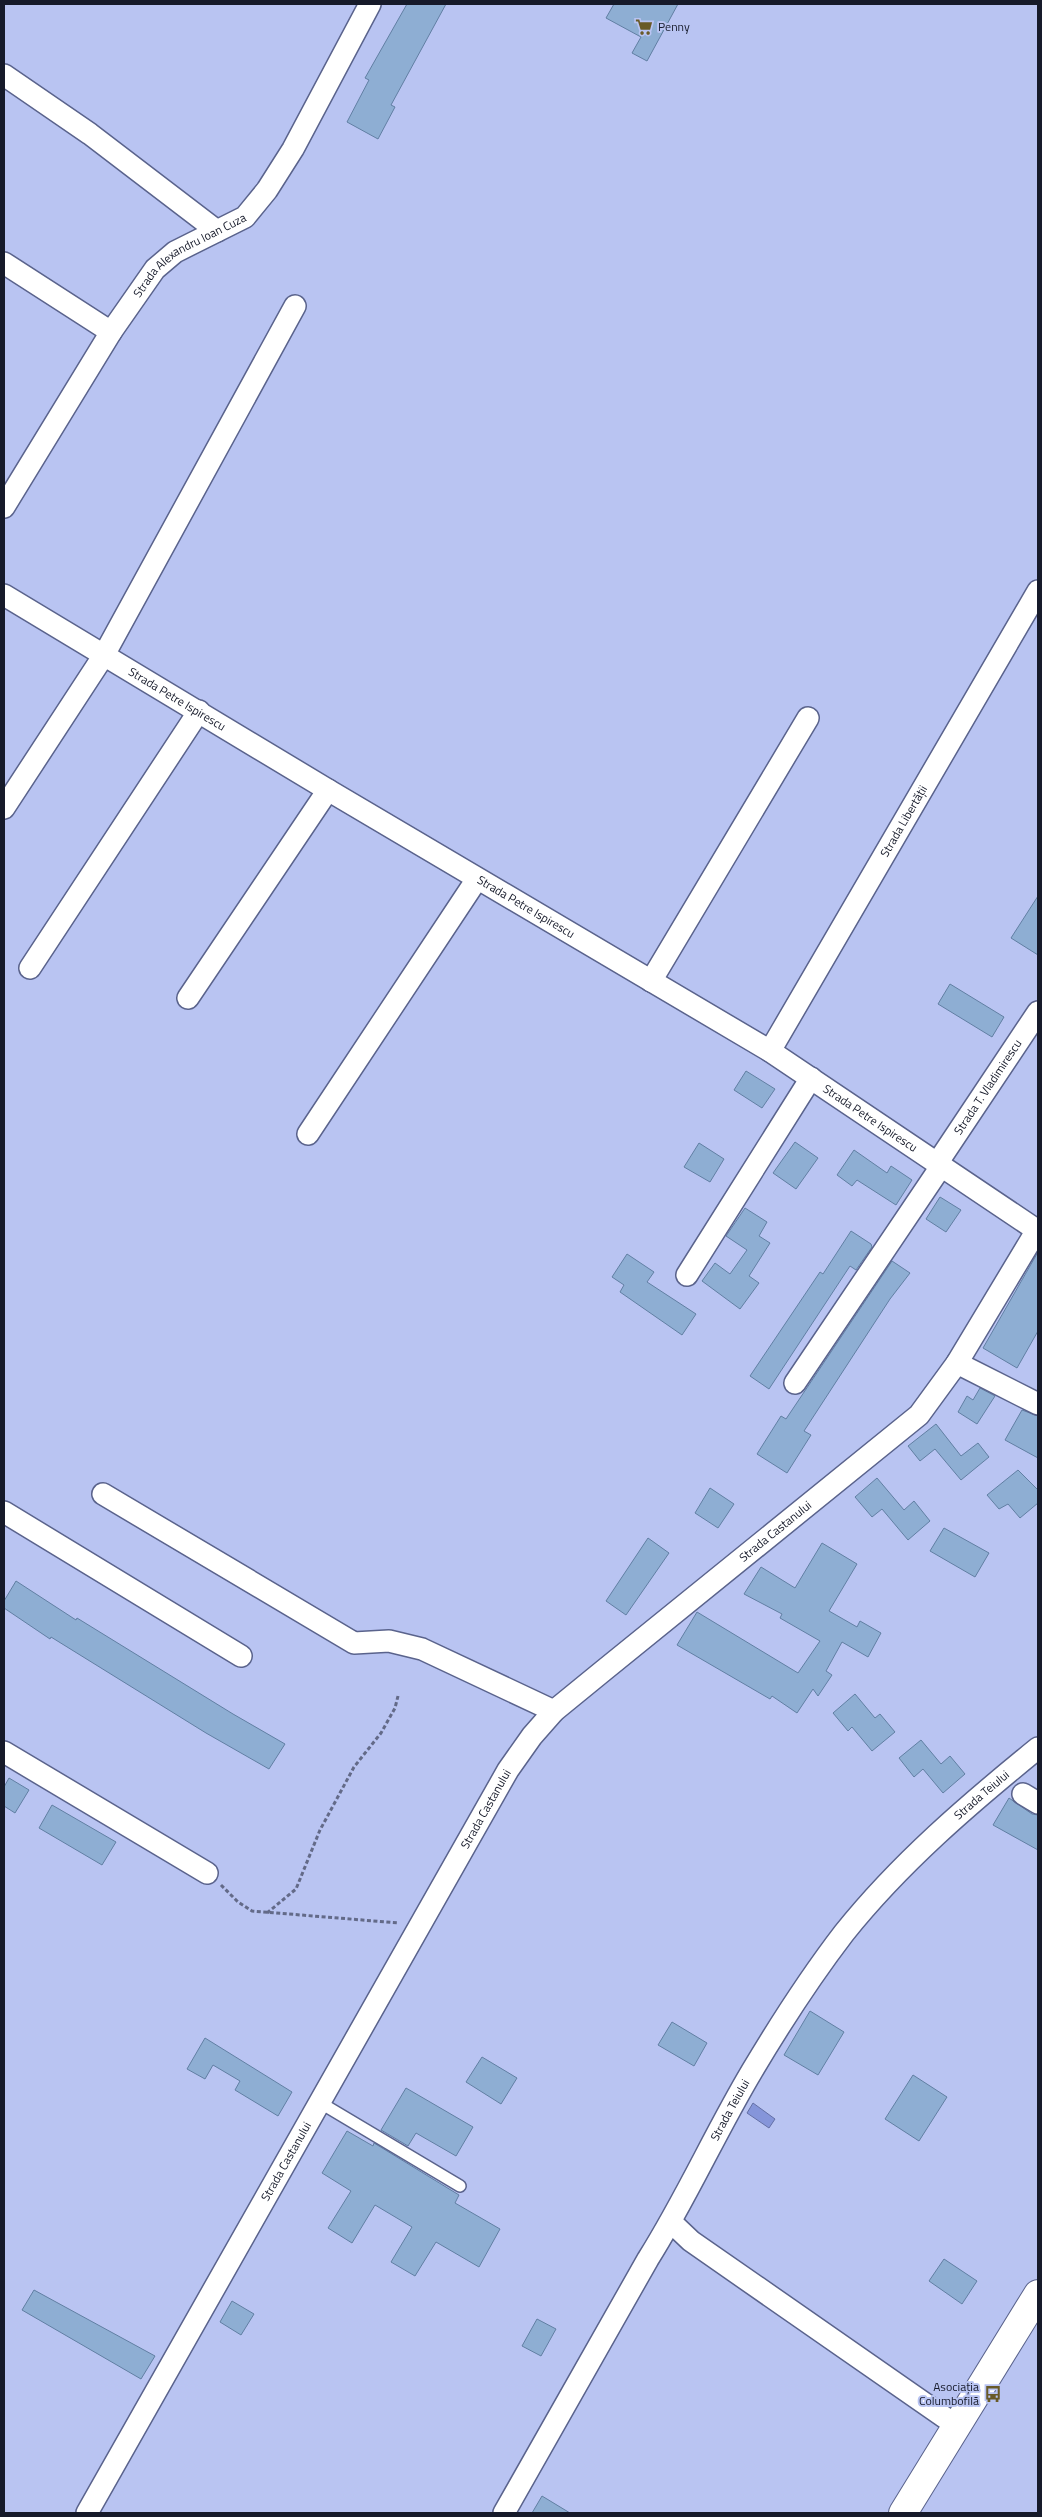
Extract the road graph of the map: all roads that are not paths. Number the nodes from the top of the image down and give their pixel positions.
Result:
1 (370, 4) edge
2 (4, 75) edge
3 (217, 231) junction
4 (4, 263) edge
5 (295, 306) dead end
6 (111, 332) junction
7 (4, 507) edge
8 (1038, 591) edge
9 (4, 595) edge
10 (104, 655) junction
11 (198, 711) junction
12 (808, 718) dead end
13 (328, 790) junction
14 (4, 808) edge
15 (477, 879) junction
16 (30, 968) dead end
17 (651, 981) junction
18 (188, 998) dead end
19 (1038, 1012) edge
20 (770, 1051) junction
21 (811, 1078) junction
22 (308, 1134) dead end
23 (940, 1164) junction
24 (1038, 1231) edge
25 (687, 1275) dead end
26 (957, 1363) junction
27 (795, 1383) dead end
28 (1038, 1404) edge
29 (102, 1494) dead end
30 (4, 1512) edge
31 (241, 1656) dead end
32 (554, 1711) junction
33 (1038, 1748) edge
34 (4, 1752) edge
35 (207, 1873) road end
36 (320, 2102) junction
37 (460, 2186) dead end
38 (671, 2222) junction
39 (1038, 2294) edge
40 (957, 2426) junction
41 (87, 2513) edge
42 (504, 2513) edge
43 (903, 2513) edge

1 - 3 street, Strada Alexandru Ioan Cuza
2 - 3 street
3 - 6 street, Strada Alexandru Ioan Cuza
4 - 6 street
5 - 10 street
6 - 7 street, Strada Alexandru Ioan Cuza
8 - 20 street, Strada Libertății
9 - 10 street, Strada Petre Ispirescu
10 - 11 street, Strada Petre Ispirescu
10 - 14 street
11 - 13 street, Strada Petre Ispirescu
11 - 16 street
12 - 17 street
13 - 15 street, Strada Petre Ispirescu
13 - 18 street
15 - 17 street, Strada Petre Ispirescu
15 - 22 street
17 - 20 street, Strada Petre Ispirescu
19 - 23 street, Strada T. Vladimirescu
20 - 21 street, Strada Petre Ispirescu
21 - 23 street, Strada Petre Ispirescu
21 - 25 street
23 - 24 street, Strada Petre Ispirescu
23 - 27 street, Strada T. Vladimirescu
24 - 26 street, Strada Castanului
26 - 28 street
26 - 32 street, Strada Castanului
29 - 32 street
30 - 31 street
32 - 36 street, Strada Castanului
33 - 38 street, Strada Teiului
34 - 35 street
36 - 37 lane
36 - 41 street, Strada Castanului
38 - 40 street
38 - 42 street, Strada Teiului
39 - 40 main road
40 - 43 main road

